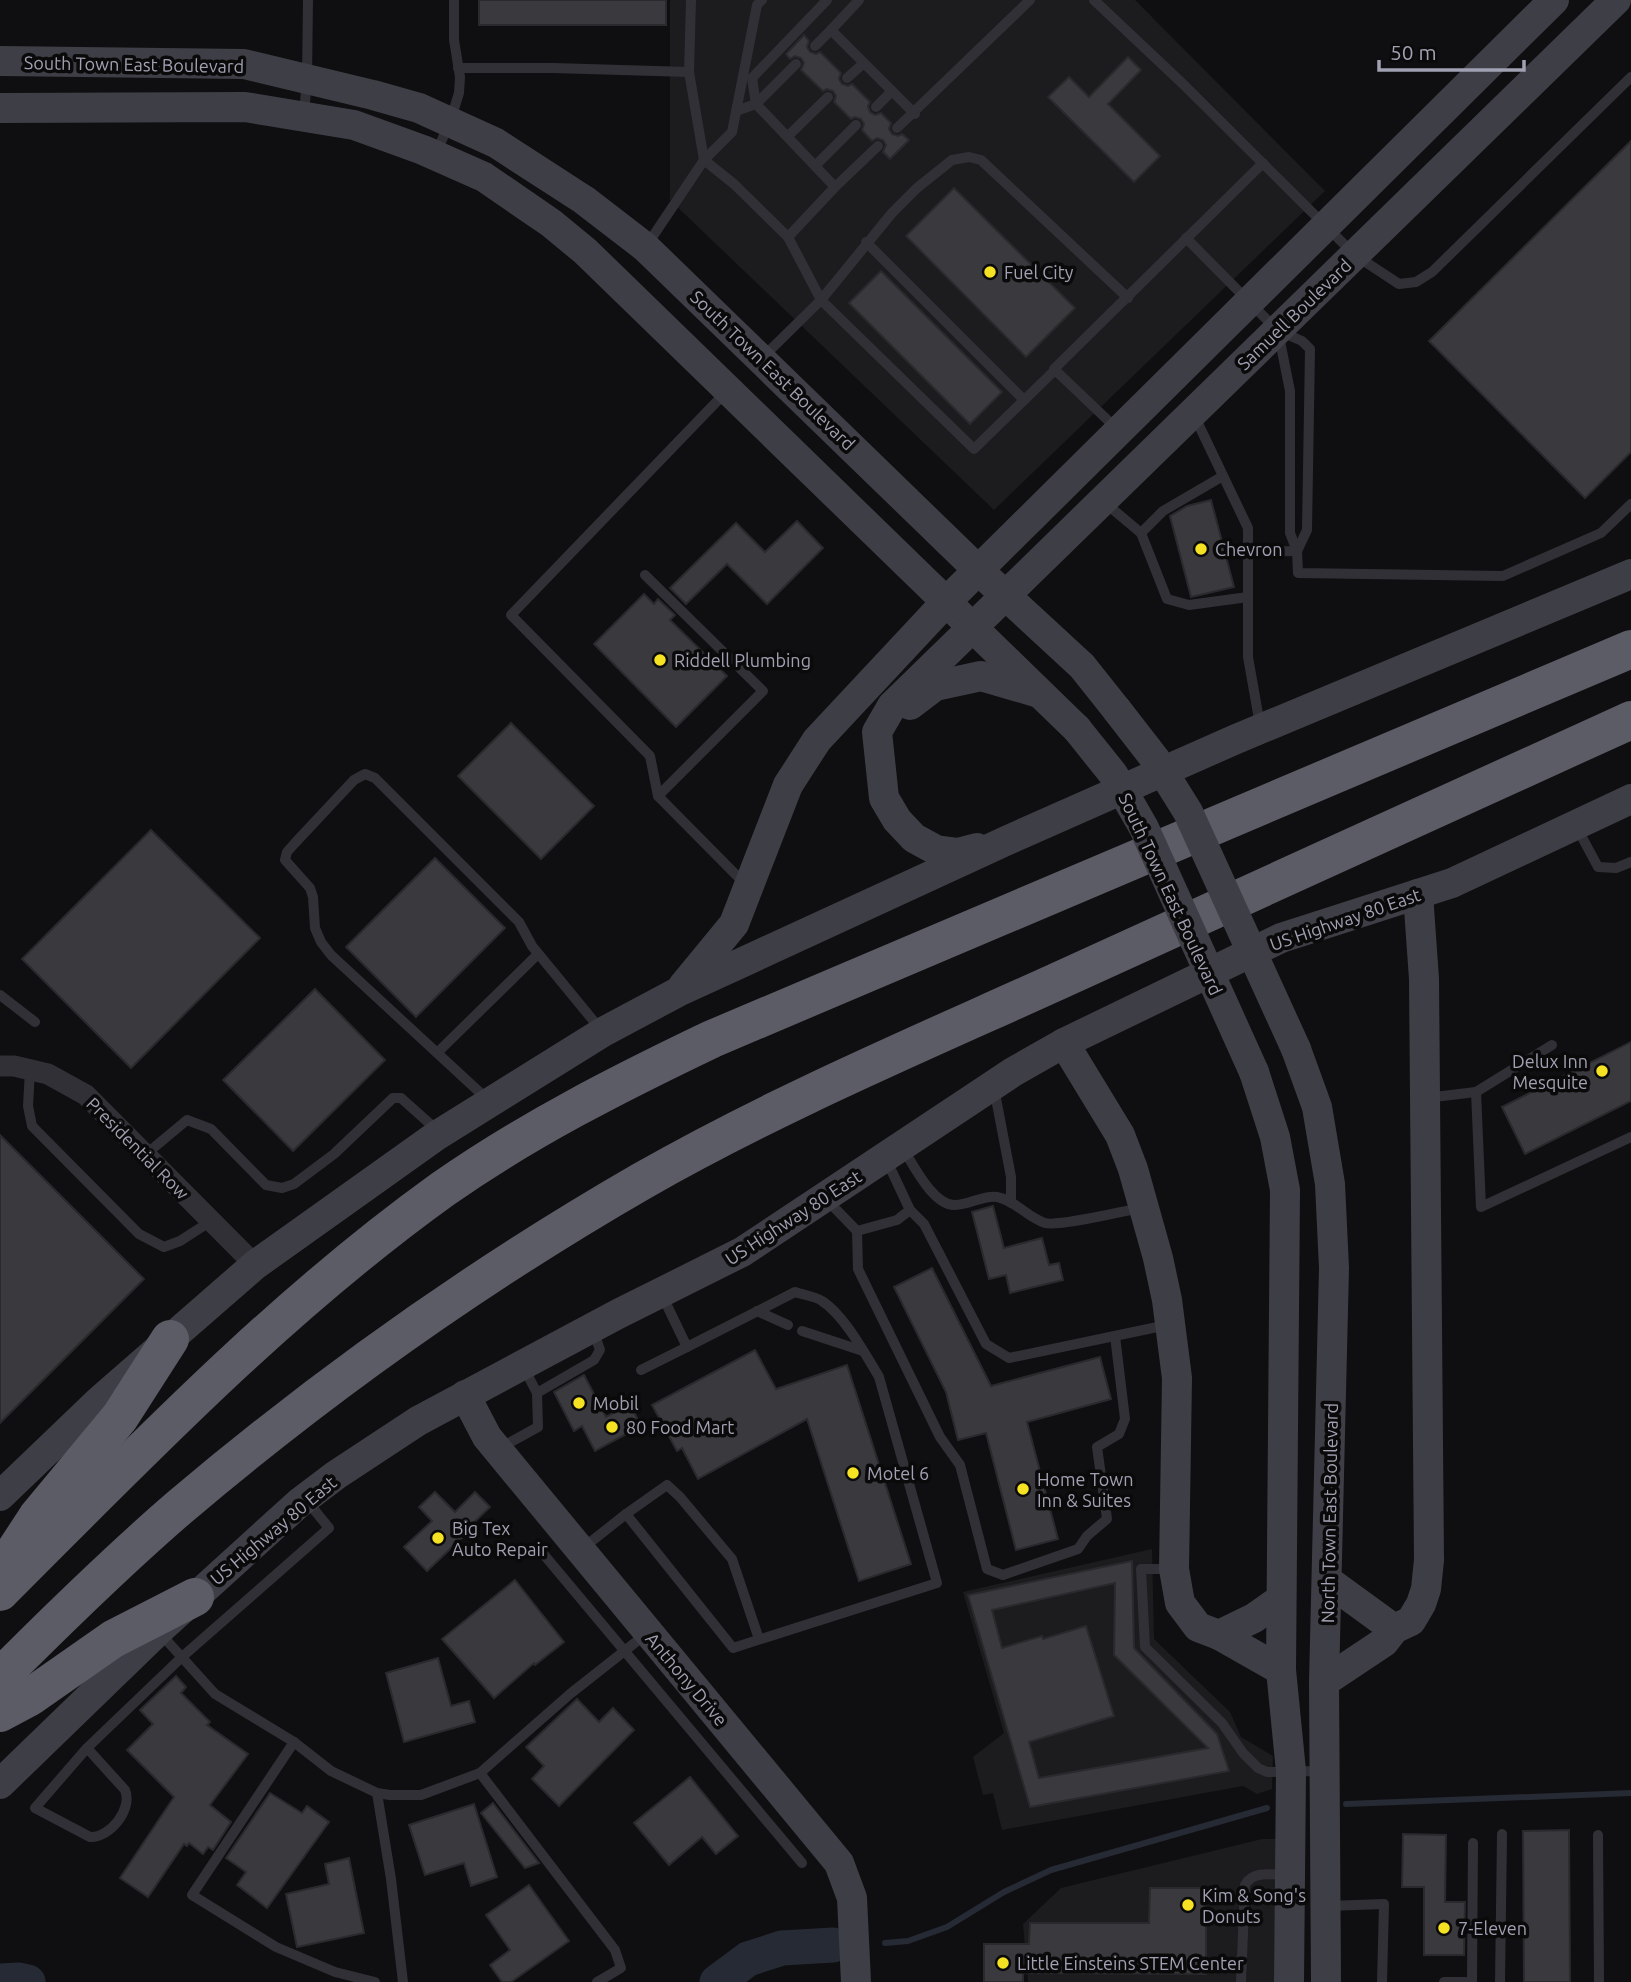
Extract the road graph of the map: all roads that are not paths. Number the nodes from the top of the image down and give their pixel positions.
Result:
1 (308, 0) edge
2 (454, 0) edge
3 (691, 0) edge
4 (762, 0) edge
5 (827, 0) edge
6 (859, 0) edge
7 (1030, 0) edge
8 (1094, 0) edge
9 (1554, 0) edge
10 (1616, 0) edge
11 (831, 30) junction
12 (815, 46) dead end
13 (0, 61) edge
14 (864, 63) junction
15 (796, 64) dead end
16 (458, 68) junction
17 (689, 72) junction
18 (1631, 77) edge
19 (847, 78) dead end
20 (307, 79) junction
21 (892, 91) junction
22 (828, 97) dead end
23 (756, 104) junction
24 (876, 107) dead end
25 (0, 108) edge
26 (736, 111) junction
27 (915, 114) junction
28 (304, 117) junction
29 (450, 122) junction
30 (856, 125) dead end
31 (897, 128) dead end
32 (788, 136) junction
33 (878, 146) dead end
34 (435, 156) junction
35 (704, 160) junction
36 (1263, 163) junction
37 (816, 165) junction
38 (835, 187) junction
39 (1326, 226) junction
40 (788, 237) junction
41 (1186, 238) junction
42 (866, 242) junction
43 (645, 247) junction
44 (1355, 255) junction
45 (1128, 298) junction
46 (821, 300) junction
47 (1250, 302) junction
48 (1277, 330) junction
49 (761, 359) junction
50 (1055, 370) junction
51 (728, 390) junction
52 (1024, 400) junction
53 (1193, 412) junction
54 (1119, 431) junction
55 (1223, 476) junction
56 (1102, 501) junction
57 (1631, 504) edge
58 (1141, 533) junction
59 (1297, 551) junction
60 (1248, 552) junction
61 (978, 570) junction
62 (1631, 574) edge
63 (645, 575) dead end
64 (1005, 595) junction
65 (1248, 597) junction
66 (946, 602) junction
67 (971, 627) junction
68 (1631, 649) edge
69 (1042, 694) junction
70 (1631, 720) edge
71 (1261, 728) junction
72 (881, 756) junction
73 (658, 796) junction
74 (1630, 801) edge
75 (1575, 825) junction
76 (1008, 840) junction
77 (1631, 862) edge
78 (748, 887) junction
79 (1418, 894) junction
80 (538, 954) junction
81 (678, 992) junction
82 (0, 995) edge
83 (35, 1022) dead end
84 (603, 1032) junction
85 (1064, 1043) junction
86 (1552, 1045) dead end
87 (1296, 1049) joint
88 (438, 1052) junction
89 (0, 1066) edge
90 (30, 1070) junction
91 (993, 1085) junction
92 (1476, 1093) junction
93 (1424, 1099) junction
94 (490, 1102) junction
95 (440, 1133) junction
96 (1631, 1137) edge
97 (893, 1152) junction
98 (145, 1155) junction
99 (824, 1197) junction
100 (1011, 1203) junction
101 (1144, 1208) junction
102 (910, 1210) junction
103 (211, 1221) junction
104 (857, 1231) junction
105 (255, 1265) junction
106 (660, 1293) junction
107 (757, 1311) junction
108 (1170, 1324) junction
109 (788, 1325) dead end
110 (592, 1327) junction
111 (803, 1331) dead end
112 (1115, 1336) junction
113 (170, 1339) junction
114 (687, 1347) junction
115 (864, 1352) junction
116 (522, 1364) junction
117 (641, 1370) dead end
118 (537, 1393) junction
119 (465, 1395) junction
120 (497, 1450) junction
121 (0, 1496) edge
122 (305, 1499) junction
123 (626, 1514) junction
124 (540, 1550) dead end
125 (579, 1551) junction
126 (1174, 1569) junction
127 (0, 1574) edge
128 (1328, 1581) junction
129 (0, 1592) edge
130 (195, 1597) junction
131 (1281, 1599) junction
132 (1394, 1629) junction
133 (158, 1631) junction
134 (648, 1632) junction
135 (1219, 1635) junction
136 (759, 1639) junction
137 (624, 1652) junction
138 (182, 1657) junction
139 (1281, 1670) junction
140 (0, 1676) edge
141 (1324, 1682) junction
142 (0, 1713) edge
143 (294, 1742) junction
144 (87, 1748) junction
145 (1291, 1771) junction
146 (1323, 1771) junction
147 (480, 1773) junction
148 (0, 1784) edge
149 (377, 1793) junction
150 (1502, 1834) dead end
151 (1598, 1835) dead end
152 (1473, 1843) dead end
153 (802, 1863) dead end
154 (1290, 1875) junction
155 (1326, 1906) junction
156 (1472, 1981) edge
157 (374, 1982) edge
158 (403, 1982) edge
159 (597, 1982) edge
160 (856, 1982) edge
161 (1241, 1982) edge
162 (1289, 1982) edge
163 (1326, 1982) edge
164 (1382, 1982) edge
165 (1444, 1982) edge
166 (1500, 1982) edge
167 (1599, 1982) edge

1 - 20 lane
2 - 16 lane
3 - 17 lane
4 - 26 lane
5 - 23 lane
6 - 11 lane
7 - 27 lane
8 - 36 lane
9 - 39 main road
10 - 44 main road, Samuell Boulevard
11 - 12 lane
11 - 14 lane
13 - 20 main road, South Town East Boulevard
14 - 19 lane
14 - 21 lane
15 - 23 lane
16 - 17 lane
16 - 29 lane
17 - 35 lane
18 - 44 lane
20 - 28 lane
20 - 29 main road, South Town East Boulevard
21 - 24 lane
21 - 27 lane
22 - 32 lane
23 - 26 lane
23 - 32 lane
25 - 28 main road, South Town East Boulevard
26 - 35 lane
27 - 31 lane
28 - 34 main road, South Town East Boulevard
29 - 34 lane
29 - 43 main road, South Town East Boulevard
30 - 37 lane
32 - 37 lane
33 - 38 lane
34 - 51 main road, South Town East Boulevard
35 - 40 lane
35 - 43 lane
36 - 39 lane
36 - 41 lane
37 - 38 lane
38 - 40 lane
39 - 44 lane
39 - 47 main road
40 - 46 lane
41 - 45 lane
41 - 47 lane
42 - 45 lane
42 - 46 lane
42 - 52 lane
43 - 49 main road, South Town East Boulevard
44 - 48 main road, Samuell Boulevard
45 - 50 lane
46 - 49 lane
46 - 52 lane
47 - 48 lane
47 - 54 main road
48 - 53 main road, Samuell Boulevard
48 - 59 lane
48 - 59 lane
49 - 51 main road
49 - 61 main road, South Town East Boulevard
50 - 52 lane
50 - 54 lane
51 - 66 main road, South Town East Boulevard
51 - 73 lane
53 - 55 lane
53 - 56 main road, Samuell Boulevard
54 - 61 main road
55 - 58 lane
55 - 60 lane
56 - 58 lane
56 - 64 main road, Samuell Boulevard
57 - 59 lane
58 - 65 lane
59 - 60 lane
60 - 65 lane
61 - 64 main road, South Town East Boulevard
61 - 66 main road
62 - 71 main road
63 - 73 lane
64 - 67 main road, Samuell Boulevard
64 - 87 main road, South Town East Boulevard, bridge
65 - 71 lane
66 - 67 main road, South Town East Boulevard
66 - 78 main road
67 - 69 main road, South Town East Boulevard
67 - 72 main road, Samuell Boulevard
68 - 129 highway
69 - 72 main road
69 - 131 main road, South Town East Boulevard, bridge
70 - 140 highway
71 - 76 main road
72 - 76 main road, Samuell Boulevard
73 - 78 lane
74 - 75 main road, US Highway 80 East
75 - 77 lane
75 - 79 main road, US Highway 80 East
76 - 81 main road
78 - 81 main road
79 - 85 main road, US Highway 80 East
79 - 93 main road
80 - 84 lane
80 - 88 lane
80 - 88 lane
81 - 84 main road
82 - 83 lane
84 - 94 main road
85 - 91 main road, US Highway 80 East
85 - 101 main road
86 - 92 lane
87 - 128 main road, North Town East Boulevard
88 - 94 lane
89 - 90 street, Presidential Row
90 - 98 street, Presidential Row
90 - 103 lane
91 - 97 main road, US Highway 80 East
91 - 100 lane
92 - 93 lane
92 - 96 lane
93 - 132 main road
94 - 95 main road
95 - 98 lane
95 - 105 main road
97 - 99 main road, US Highway 80 East
97 - 100 lane
97 - 102 lane
98 - 103 street, Presidential Row
99 - 104 lane
99 - 106 main road, US Highway 80 East
100 - 101 lane
101 - 108 main road
102 - 104 lane
102 - 112 lane
103 - 105 street, Presidential Row
104 - 112 lane
105 - 113 main road
106 - 110 main road, US Highway 80 East
106 - 114 lane
107 - 109 lane
107 - 114 lane
107 - 115 lane
108 - 112 lane
108 - 126 main road
110 - 116 main road, US Highway 80 East
110 - 118 lane
111 - 115 lane
113 - 121 main road
113 - 127 highway
114 - 117 lane
115 - 136 lane
116 - 118 lane
116 - 119 main road, US Highway 80 East
118 - 120 lane
119 - 120 main road, Anthony Drive
119 - 122 main road, US Highway 80 East
120 - 125 main road, Anthony Drive
122 - 130 main road, US Highway 80 East
122 - 138 lane
123 - 125 lane
123 - 136 lane
123 - 136 lane
124 - 137 lane
125 - 134 main road, Anthony Drive
126 - 135 main road
126 - 145 lane
128 - 132 main road
128 - 141 main road, North Town East Boulevard
130 - 133 main road, US Highway 80 East
130 - 142 highway
131 - 135 main road
131 - 139 main road
132 - 141 main road
133 - 138 lane
133 - 148 main road, US Highway 80 East
134 - 137 lane
134 - 160 main road, Anthony Drive
135 - 139 main road
137 - 147 lane
137 - 153 lane
138 - 143 lane
138 - 144 lane
139 - 145 main road
141 - 146 main road, North Town East Boulevard
143 - 149 lane
143 - 157 lane
144 - 144 lane
145 - 146 lane
145 - 154 main road
146 - 155 main road, North Town East Boulevard
147 - 149 lane
147 - 159 lane
149 - 158 lane
150 - 166 lane
151 - 167 lane
152 - 156 lane
154 - 161 lane
154 - 162 main road
155 - 163 main road, North Town East Boulevard
155 - 164 lane
156 - 165 lane

